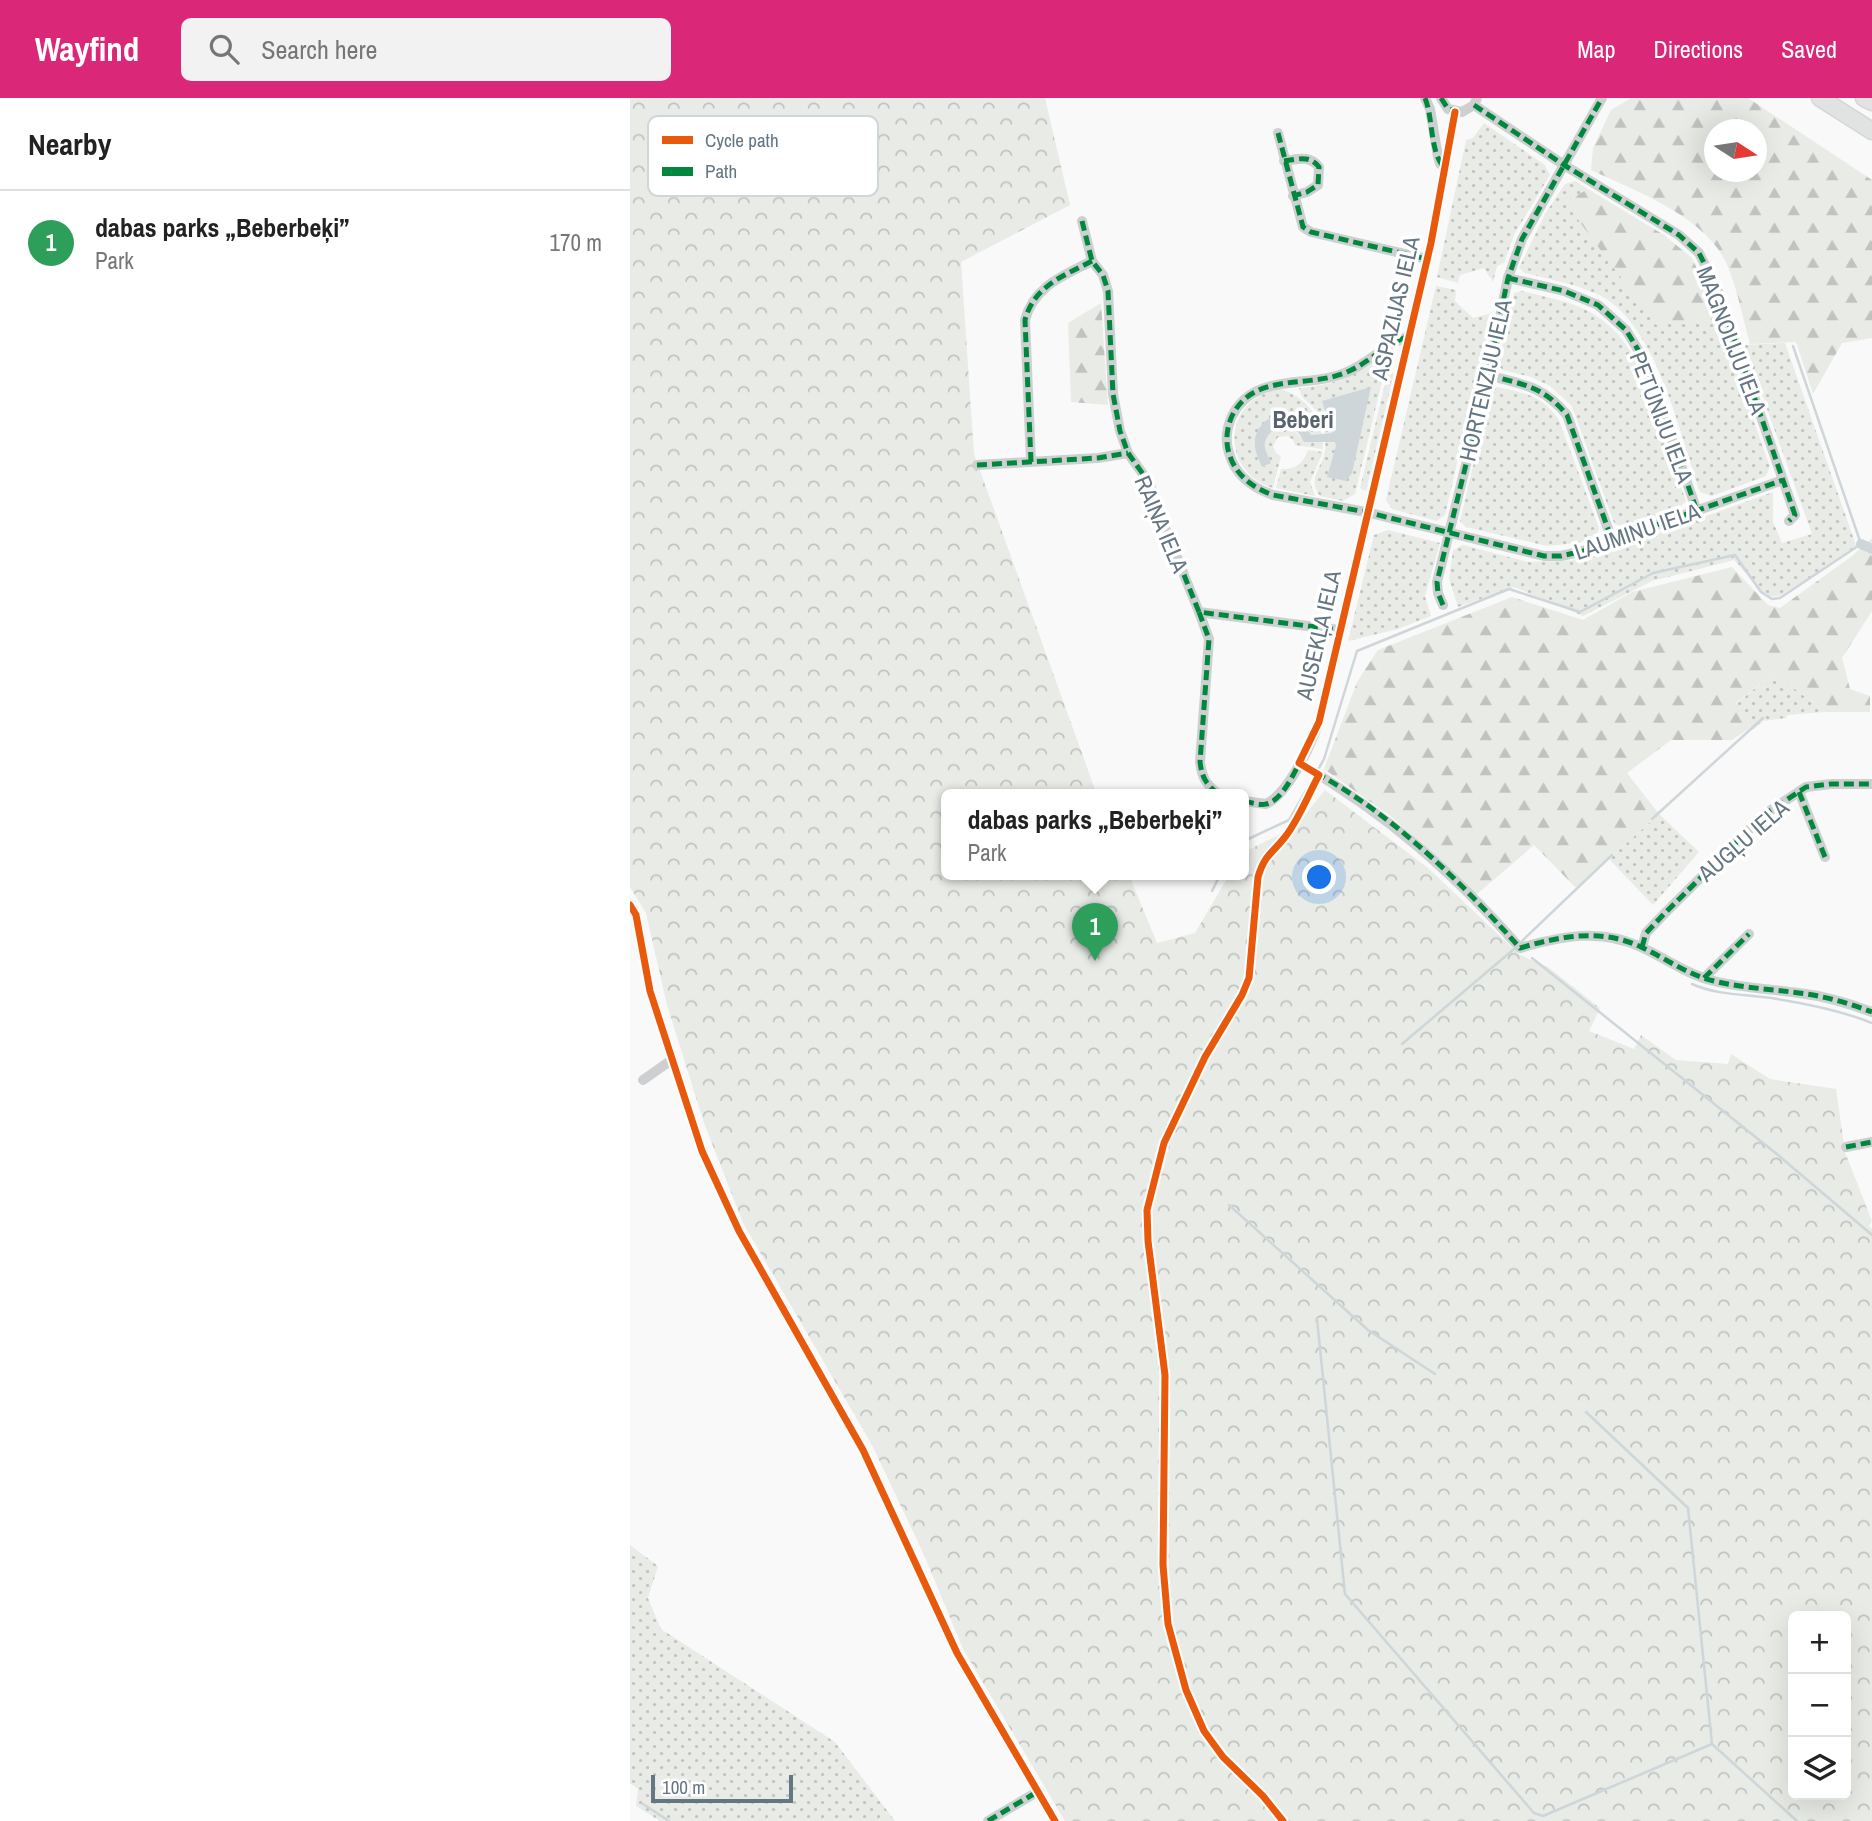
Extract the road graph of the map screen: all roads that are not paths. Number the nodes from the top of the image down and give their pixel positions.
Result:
1 (1425, 98) edge
2 (1441, 98) edge
3 (1602, 98) edge
4 (1819, 98) edge
5 (1864, 98) edge
6 (1475, 101) edge
7 (1872, 102) edge
8 (1455, 112) junction
9 (1872, 131) edge
10 (1278, 133) dead end
11 (1284, 161) junction
12 (1564, 165) junction
13 (1446, 166) junction
14 (1293, 196) junction
15 (1082, 221) dead end
16 (1427, 259) junction
17 (1091, 261) junction
18 (1508, 278) junction
19 (1407, 337) junction
20 (1488, 376) junction
21 (1128, 453) junction
22 (1031, 462) junction
23 (977, 465) dead end
24 (1783, 480) junction
25 (1697, 511) junction
26 (1366, 512) junction
27 (1789, 521) dead end
28 (1449, 532) junction
29 (1612, 541) junction
30 (1443, 605) dead end
31 (1199, 612) junction
32 (1339, 630) junction
33 (1299, 763) junction
34 (1872, 784) edge
35 (1212, 789) edge
36 (1799, 792) junction
37 (1249, 802) edge
38 (1825, 857) dead end
39 (630, 905) edge
40 (1749, 933) dead end
41 (1642, 947) junction
42 (1704, 978) junction
43 (1872, 1012) edge
44 (673, 1059) junction
45 (643, 1080) dead end
46 (1872, 1142) edge
47 (1846, 1147) dead end
48 (1037, 1792) junction
49 (988, 1821) edge
50 (1055, 1821) edge

1 - 13 street
2 - 8 street
3 - 12 street, HORTENZIJU IELA
4 - 9 highway
5 - 7 highway
6 - 8 street
6 - 12 street, MAGNOLIJU IELA
8 - 13 street, ASPAZIJAS IELA
10 - 11 street
11 - 14 street
11 - 14 street
12 - 18 street, HORTENZIJU IELA
12 - 24 street, MAGNOLIJU IELA
13 - 16 street, ASPAZIJAS IELA
14 - 16 street
15 - 17 street, RAIŅA IELA
16 - 19 street, ASPAZIJAS IELA
17 - 21 street, RAIŅA IELA
17 - 22 street
18 - 20 street, HORTENZIJU IELA
18 - 25 street, PETŪNIJU IELA
19 - 26 street, ASPAZIJAS IELA
19 - 26 street, ASPAZIJAS IELA
20 - 28 street, HORTENZIJU IELA
20 - 29 street
21 - 22 street
21 - 31 street, RAIŅA IELA
22 - 23 street
24 - 25 street, LAUMIŅU IELA
24 - 27 street, MAGNOLIJU IELA
25 - 29 street, LAUMIŅU IELA
26 - 28 street, LAUMIŅU IELA
26 - 32 street, AUSEKĻA IELA
28 - 29 street, LAUMIŅU IELA
28 - 30 street, HORTENZIJU IELA
31 - 32 street
31 - 35 street
32 - 33 street, AUSEKĻA IELA
33 - 37 street, AUSEKĻA IELA
33 - 41 street
34 - 36 street, AUGĻU IELA
36 - 38 street
36 - 41 street, AUGĻU IELA
39 - 44 street
40 - 42 street
41 - 42 street
42 - 43 street
44 - 45 street
44 - 48 street
46 - 47 street
48 - 49 street
48 - 50 street

